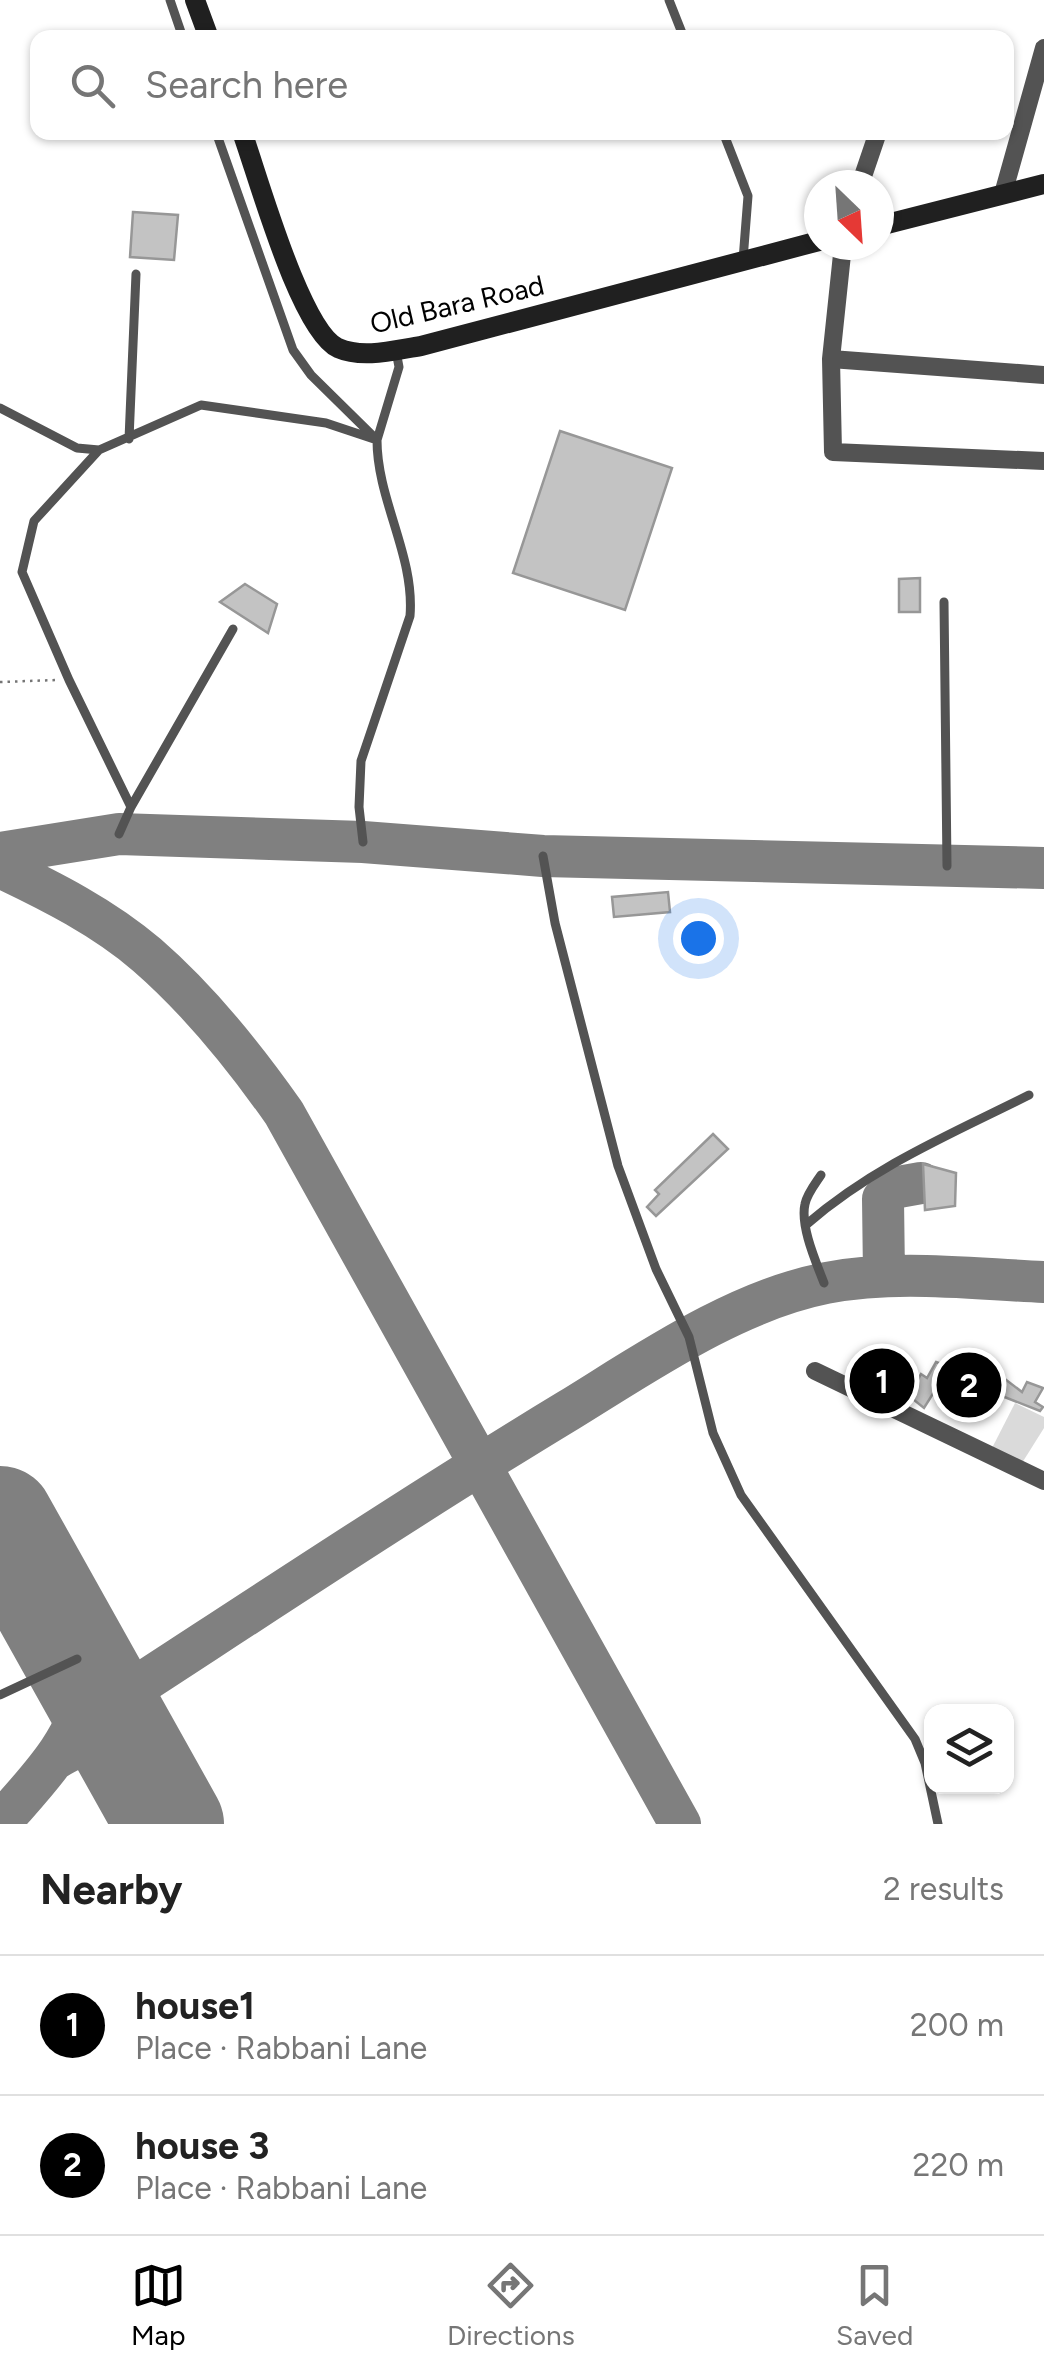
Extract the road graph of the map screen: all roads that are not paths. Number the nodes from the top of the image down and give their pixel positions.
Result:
1 (170, 0) edge
2 (195, 0) edge
3 (669, 0) edge
4 (180, 30) edge
5 (205, 30) edge
6 (681, 30) edge
7 (1044, 48) edge
8 (219, 140) edge
9 (245, 140) edge
10 (725, 140) edge
11 (875, 140) edge
12 (865, 170) edge
13 (1044, 184) edge
14 (1002, 194) junction
15 (894, 222) edge
16 (804, 245) edge
17 (841, 260) edge
18 (743, 261) junction
19 (136, 274) dead end
20 (396, 350) junction
21 (831, 360) junction
22 (1044, 375) edge
23 (0, 408) edge
24 (130, 439) junction
25 (376, 440) junction
26 (98, 450) junction
27 (1044, 461) edge
28 (944, 602) dead end
29 (233, 629) dead end
30 (131, 807) junction
31 (119, 834) dead end
32 (363, 842) dead end
33 (543, 856) dead end
34 (947, 866) dead end
35 (1029, 1095) dead end
36 (821, 1176) dead end
37 (807, 1224) junction
38 (824, 1284) dead end
39 (815, 1371) dead end
40 (1044, 1481) edge
41 (77, 1659) dead end
42 (0, 1695) edge
43 (938, 1824) edge

1 - 4 lane
2 - 5 street
3 - 6 lane
7 - 14 street
8 - 25 lane
9 - 20 street, Old Bara Road
10 - 18 lane
11 - 12 street
13 - 14 street
14 - 15 street
16 - 18 street, Old Bara Road
17 - 21 street
18 - 20 street, Old Bara Road
19 - 24 lane
20 - 25 lane
21 - 22 street
21 - 27 street
23 - 26 lane
24 - 25 lane
24 - 26 lane
25 - 32 lane
26 - 30 lane
28 - 34 lane
29 - 30 lane
30 - 31 lane
33 - 43 lane
35 - 37 lane
36 - 37 lane
37 - 38 lane
39 - 40 street
41 - 42 lane

